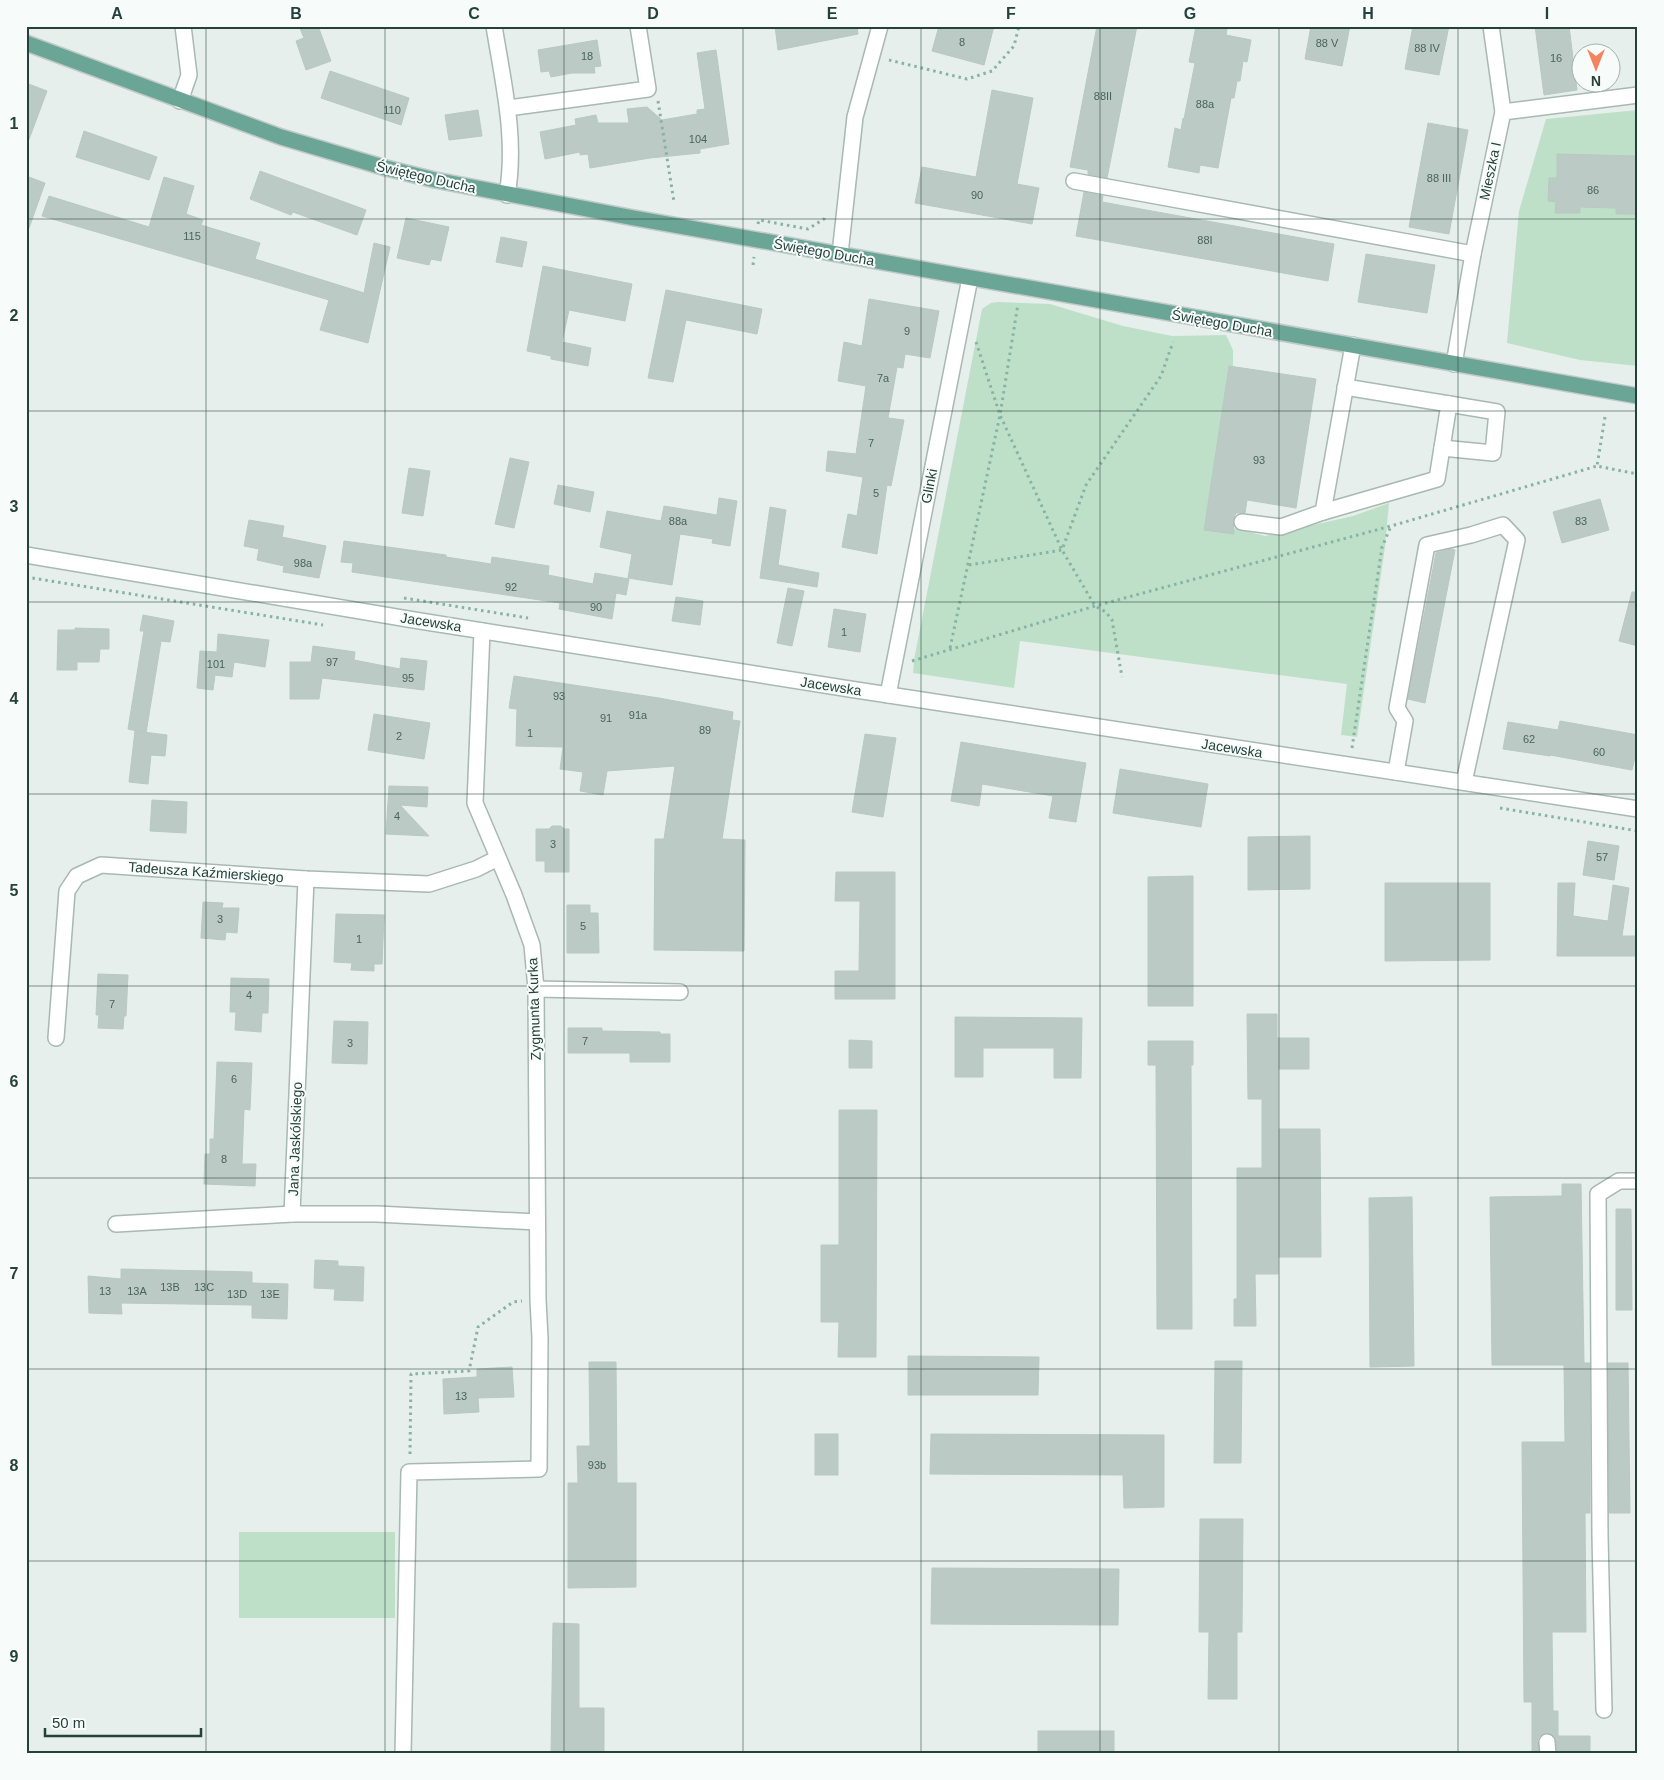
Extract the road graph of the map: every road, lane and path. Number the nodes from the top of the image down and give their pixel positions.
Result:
1 (183, 26) edge
2 (494, 26) edge
3 (638, 26) edge
4 (880, 26) edge
5 (1019, 26) edge
6 (1491, 26) edge
7 (26, 43) edge
8 (886, 59) dead end
9 (648, 89) junction
10 (1638, 96) edge
11 (180, 101) junction
12 (508, 108) junction
13 (1503, 112) junction
14 (1074, 181) dead end
15 (507, 195) junction
16 (674, 202) dead end
17 (845, 210) junction
18 (756, 240) junction
19 (840, 254) junction
20 (1473, 254) junction
21 (753, 265) dead end
22 (970, 278) junction
23 (1018, 301) dead end
24 (960, 330) junction
25 (1173, 342) dead end
26 (1352, 345) junction
27 (1454, 364) junction
28 (1345, 386) junction
29 (1638, 396) edge
30 (1449, 404) junction
31 (1000, 415) junction
32 (1605, 417) dead end
33 (1442, 448) junction
34 (1597, 466) junction
35 (1638, 474) edge
36 (1323, 512) junction
37 (1242, 522) dead end
38 (1391, 526) junction
39 (1062, 550) junction
40 (26, 555) edge
41 (969, 565) junction
42 (1095, 606) junction
43 (482, 631) junction
44 (950, 648) junction
45 (893, 667) junction
46 (1122, 677) dead end
47 (888, 695) junction
48 (1345, 747) dead end
49 (1396, 772) junction
50 (1464, 782) junction
51 (1638, 809) edge
52 (498, 858) junction
53 (306, 879) junction
54 (536, 988) junction
55 (680, 992) dead end
56 (56, 1038) dead end
57 (1638, 1182) edge
58 (292, 1214) junction
59 (537, 1222) junction
60 (116, 1224) dead end
61 (538, 1300) junction
62 (409, 1472) junction
63 (1604, 1710) dead end
64 (403, 1754) edge

1 - 11 street
2 - 12 street
3 - 9 street
4 - 17 street
5 - 8 path
6 - 13 street, Mieszka I
7 - 11 main road, Świętego Ducha
9 - 12 street
9 - 16 path
10 - 13 street
11 - 15 main road, Świętego Ducha
12 - 15 street
13 - 20 street, Mieszka I
14 - 20 street
15 - 18 main road, Świętego Ducha
17 - 18 path
17 - 19 street
18 - 19 main road, Świętego Ducha
18 - 21 path
19 - 22 main road, Świętego Ducha
20 - 27 street, Mieszka I
22 - 24 street, Glinki
22 - 26 main road, Świętego Ducha
23 - 31 path
24 - 31 path
24 - 45 street, Glinki
25 - 39 path
26 - 27 main road, Świętego Ducha
26 - 28 street
27 - 29 main road, Świętego Ducha
28 - 30 street
28 - 36 street
30 - 33 street
30 - 33 street
31 - 39 path
31 - 41 path
32 - 34 path
33 - 36 street
34 - 35 path
34 - 38 path
36 - 37 street
38 - 42 path
38 - 48 path
39 - 41 path
39 - 42 path
40 - 43 street, Jacewska
41 - 44 path
42 - 44 path
42 - 46 path
43 - 47 street, Jacewska
43 - 52 street, Zygmunta Kurka
44 - 45 path
45 - 47 street, Glinki
47 - 49 street, Jacewska
49 - 50 street, Jacewska
49 - 50 street
50 - 51 street, Jacewska
52 - 53 street, Tadeusza Kaźmierskiego
52 - 54 street, Zygmunta Kurka
53 - 56 street, Tadeusza Kaźmierskiego
53 - 58 street, Jana Jaskólskiego
54 - 55 street
54 - 59 street, Zygmunta Kurka
57 - 63 street
58 - 59 street, Jana Jaskólskiego
58 - 60 street
59 - 61 street, Zygmunta Kurka
61 - 62 path
61 - 62 street, Zygmunta Kurka
62 - 64 street

